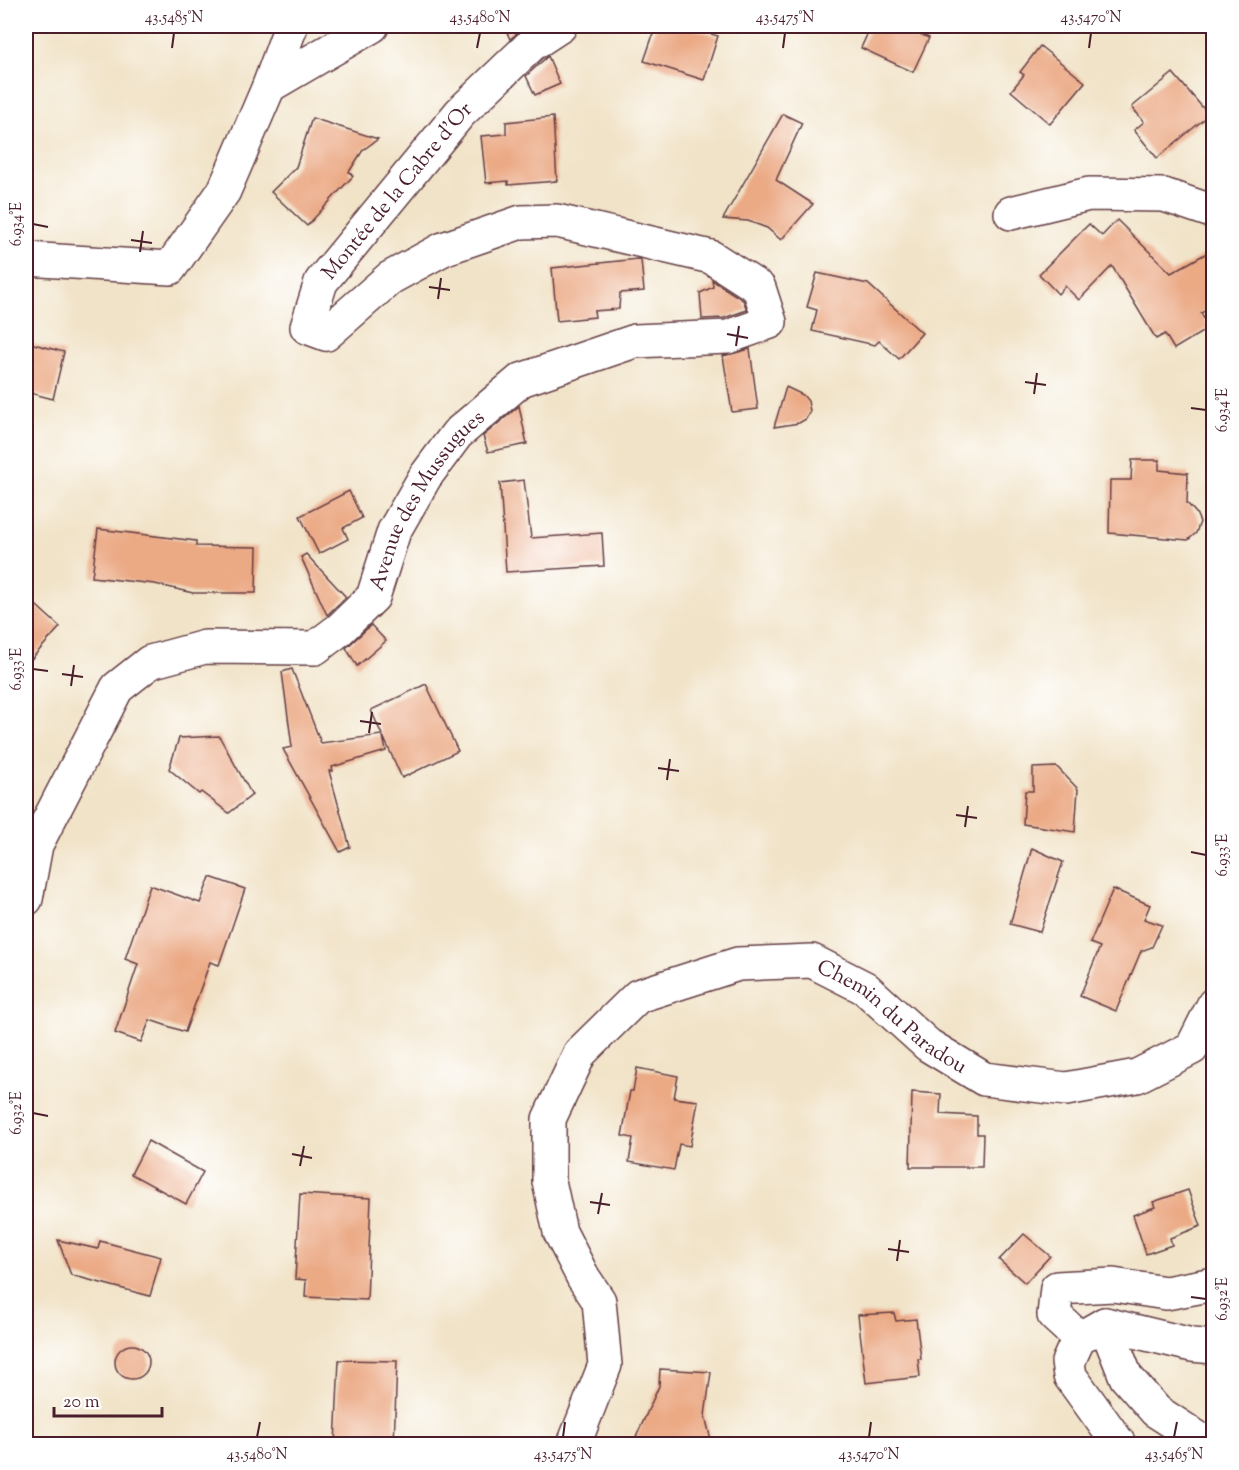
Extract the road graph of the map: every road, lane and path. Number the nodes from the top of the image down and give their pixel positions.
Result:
1 (291, 26) edge
2 (372, 26) edge
3 (560, 26) edge
4 (269, 86) junction
5 (1214, 212) edge
6 (1011, 213) dead end
7 (26, 259) edge
8 (770, 322) joint
9 (26, 899) edge
10 (1214, 1004) edge
11 (1214, 1284) edge
12 (1092, 1331) junction
13 (1214, 1347) edge
14 (574, 1444) edge
15 (1119, 1444) edge
16 (1207, 1444) edge

1 - 4 street
2 - 4 street
3 - 8 street, Montée de la Cabre d'Or
4 - 7 street
5 - 6 street
8 - 9 street, Avenue des Mussugues
10 - 14 street, Chemin du Paradou
11 - 12 street
12 - 13 street
12 - 15 street
12 - 16 street

